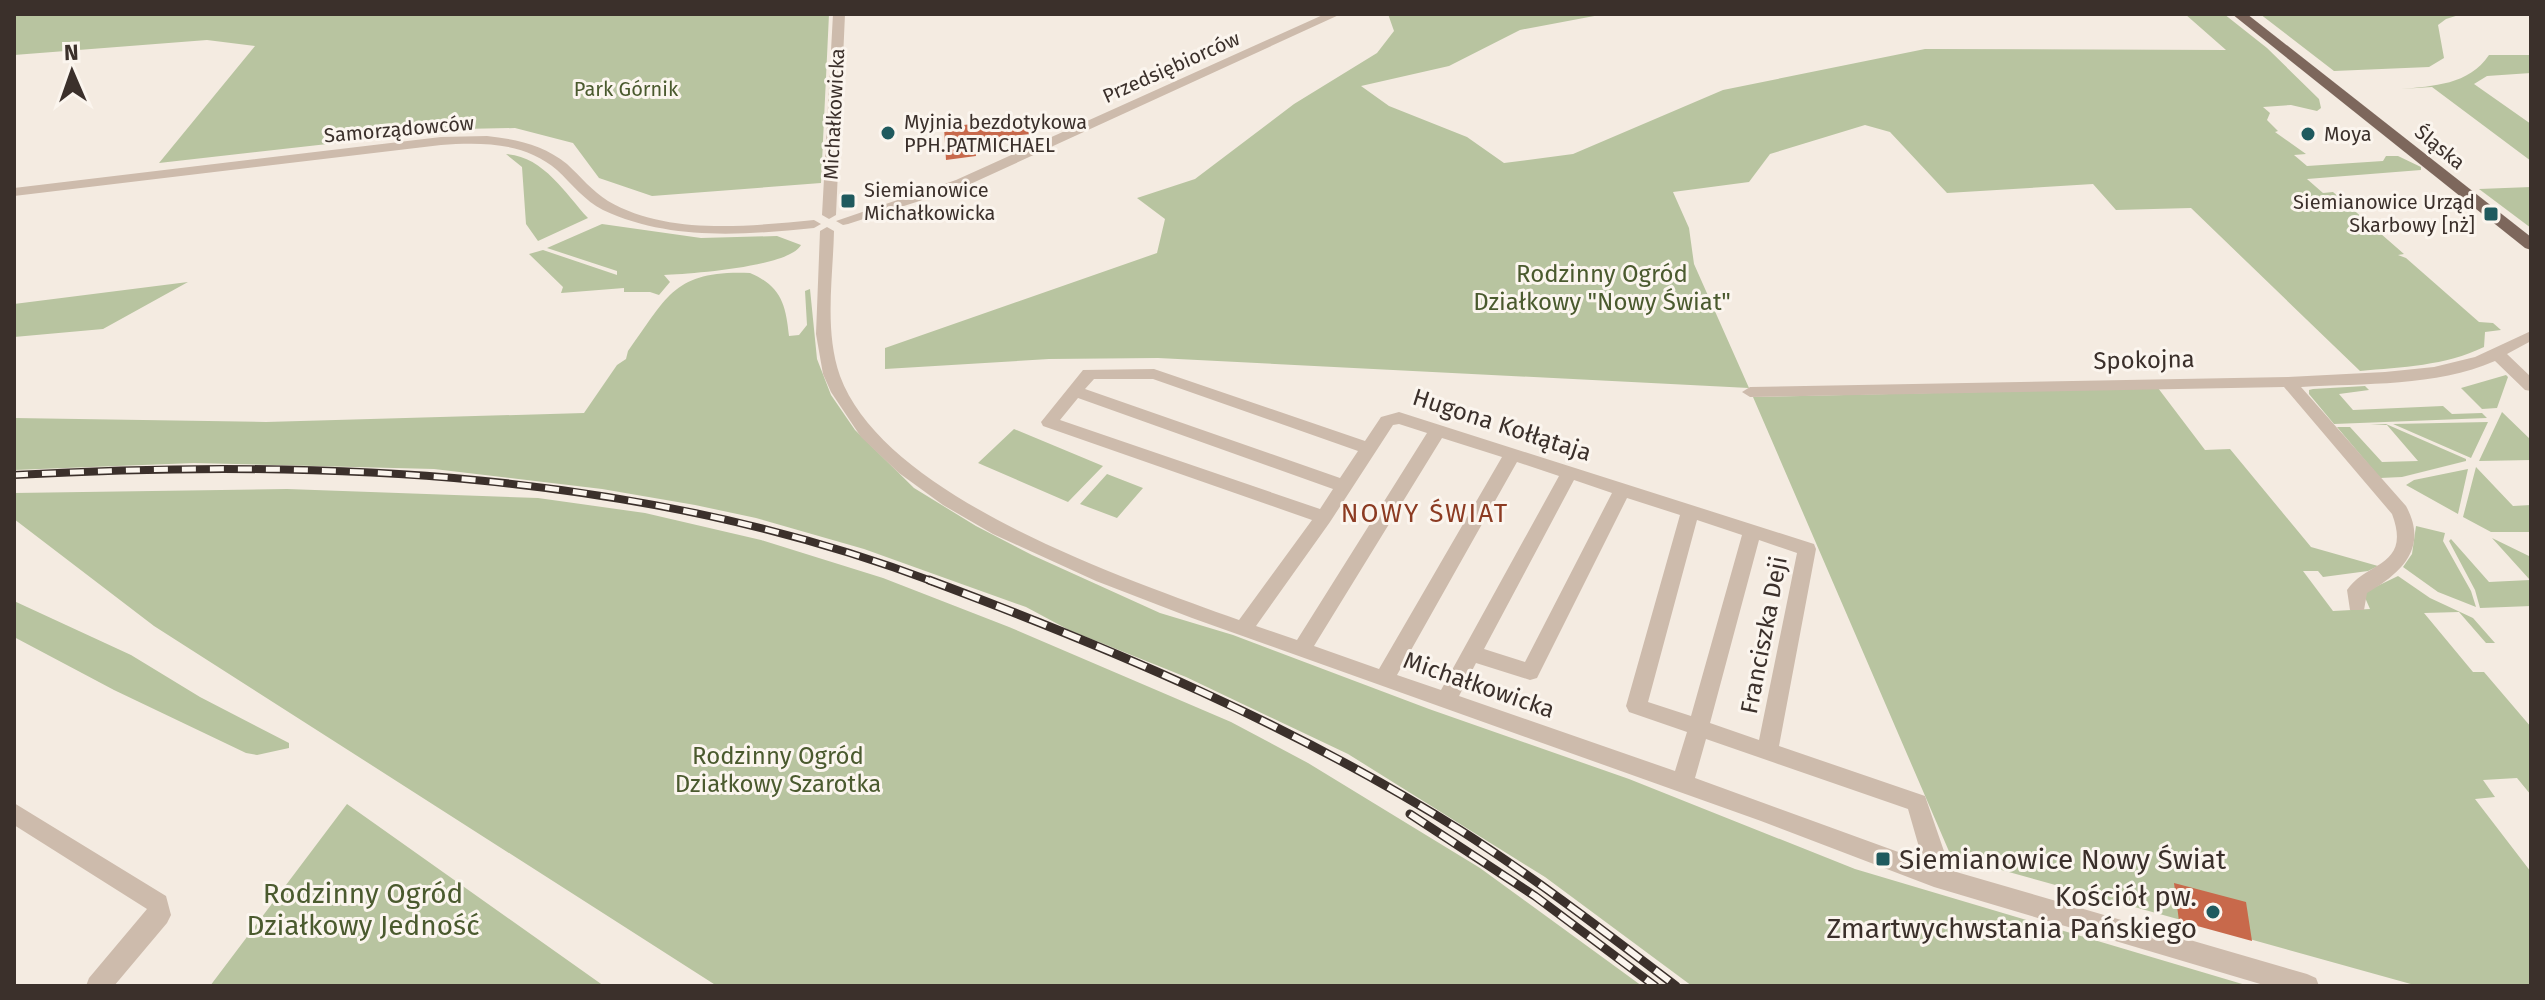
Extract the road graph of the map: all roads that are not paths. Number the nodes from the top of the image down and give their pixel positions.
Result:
1 (839, 14) edge
2 (1335, 14) edge
3 (2239, 14) edge
4 (14, 192) edge
5 (828, 223) junction
6 (2531, 245) edge
7 (2531, 336) edge
8 (2497, 354) junction
9 (2288, 382) junction
10 (2531, 386) edge
11 (1074, 391) junction
12 (1750, 392) dead end
13 (1438, 430) junction
14 (1368, 448) junction
15 (1513, 453) junction
16 (1569, 473) junction
17 (1344, 486) junction
18 (1622, 490) junction
19 (1690, 512) junction
20 (1324, 517) junction
21 (1752, 533) junction
22 (2357, 605) dead end
23 (1243, 629) junction
24 (1302, 650) junction
25 (1471, 653) junction
26 (1384, 679) junction
27 (1446, 700) junction
28 (1698, 727) junction
29 (1767, 751) junction
30 (1683, 783) junction
31 (14, 813) edge
32 (1934, 877) junction
33 (98, 986) edge
34 (2307, 986) edge

1 - 5 street, Michałkowicka
2 - 5 street, Przedsiębiorców
3 - 6 main road, Śląska
4 - 5 street, Samorządowców
5 - 23 street, Michałkowicka
7 - 8 street, Spokojna
8 - 9 street, Spokojna
8 - 10 street
9 - 12 street, Spokojna
9 - 22 street
11 - 14 street
11 - 17 street
11 - 20 street
13 - 14 street, Hugona Kołłątaja
13 - 15 street, Hugona Kołłątaja
13 - 24 street
14 - 17 street, Hugona Kołłątaja
15 - 16 street, Hugona Kołłątaja
15 - 26 street
16 - 18 street, Hugona Kołłątaja
16 - 25 street
17 - 20 street, Hugona Kołłątaja
18 - 19 street, Hugona Kołłątaja
18 - 25 street
19 - 21 street, Hugona Kołłątaja
19 - 28 street
20 - 23 street, Hugona Kołłątaja
21 - 28 street, Franciszka Deji
21 - 29 street, Franciszka Deji
23 - 24 street, Michałkowicka
24 - 26 street, Michałkowicka
25 - 27 street
26 - 27 street, Michałkowicka
27 - 30 street, Michałkowicka
28 - 29 street
28 - 30 street, Franciszka Deji
29 - 32 street
30 - 32 street, Michałkowicka
31 - 33 street
32 - 34 street, Michałkowicka

